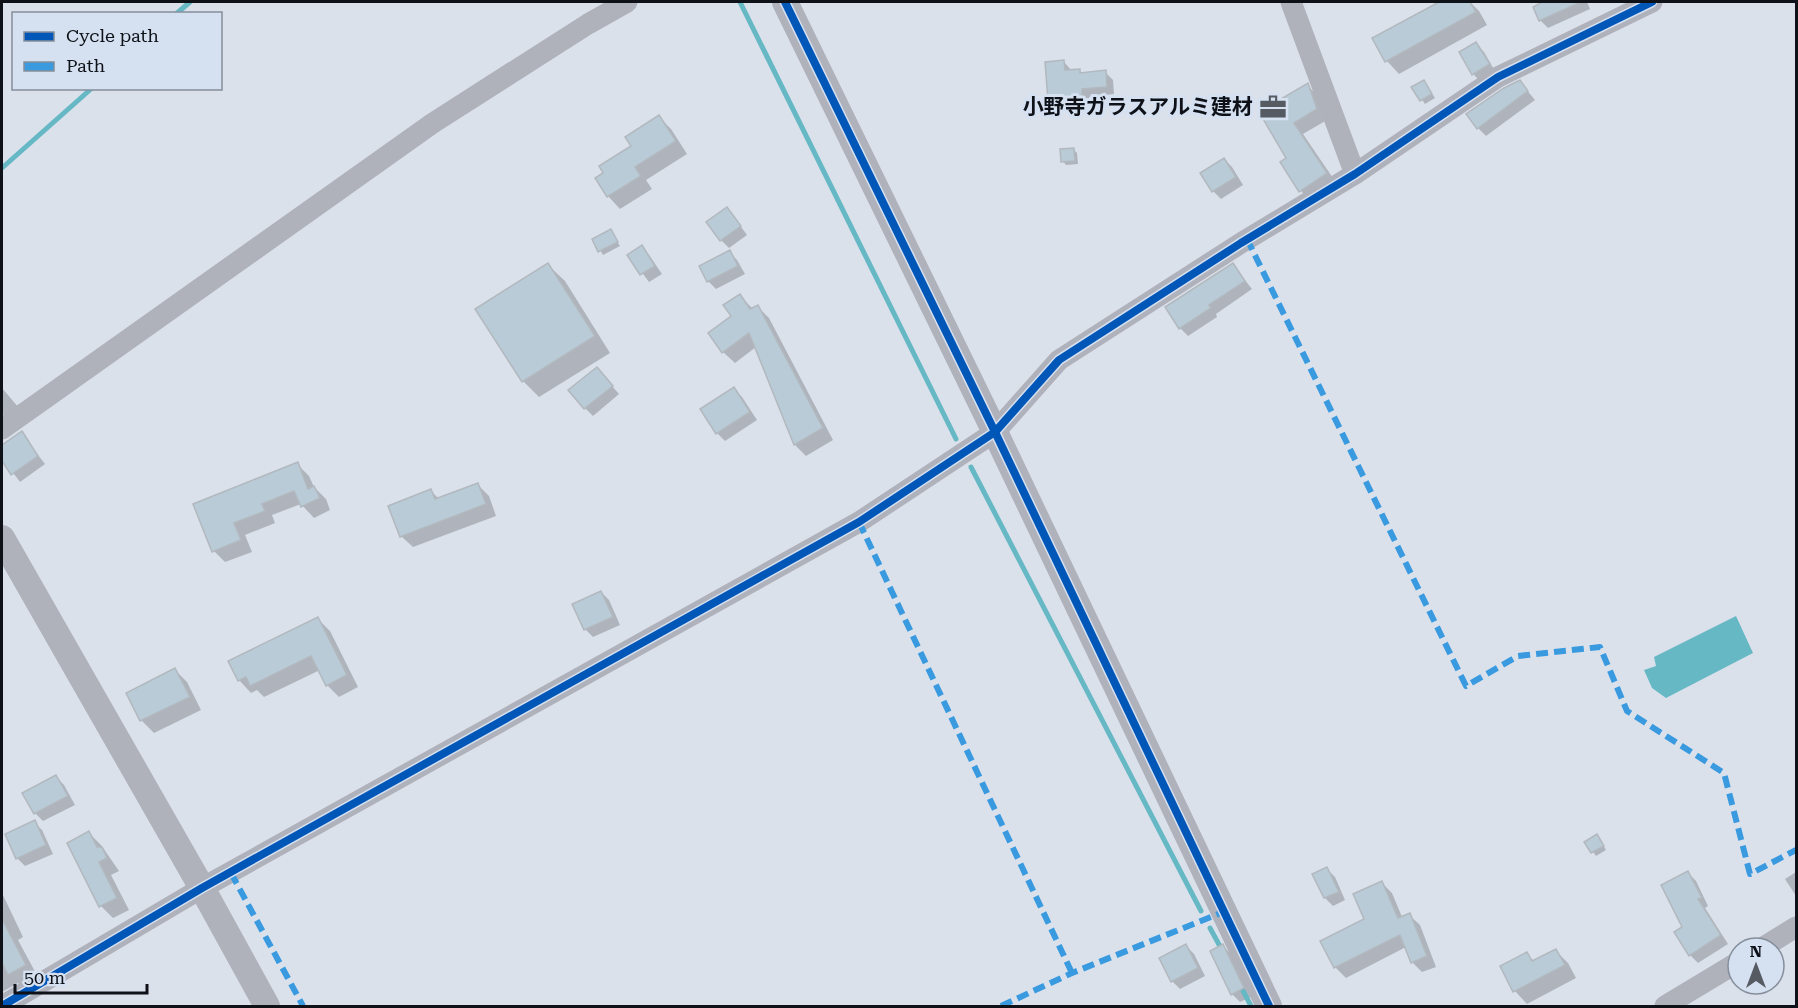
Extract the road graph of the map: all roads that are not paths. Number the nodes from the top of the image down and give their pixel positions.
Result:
1 (627, 2) edge
2 (785, 2) edge
3 (1291, 2) edge
4 (1652, 2) edge
5 (1355, 174) junction
6 (2, 429) edge
7 (995, 432) junction
8 (2, 538) edge
9 (202, 888) junction
10 (1797, 927) edge
11 (1782, 936) edge
12 (1726, 970) edge
13 (2, 1006) edge
14 (267, 1006) edge
15 (1269, 1006) edge
16 (1665, 1006) edge

1 - 6 street
2 - 7 street
3 - 5 street
4 - 5 street
5 - 7 street
7 - 9 street
7 - 15 street
8 - 9 street
9 - 13 street
9 - 14 street
10 - 11 street
12 - 16 street

